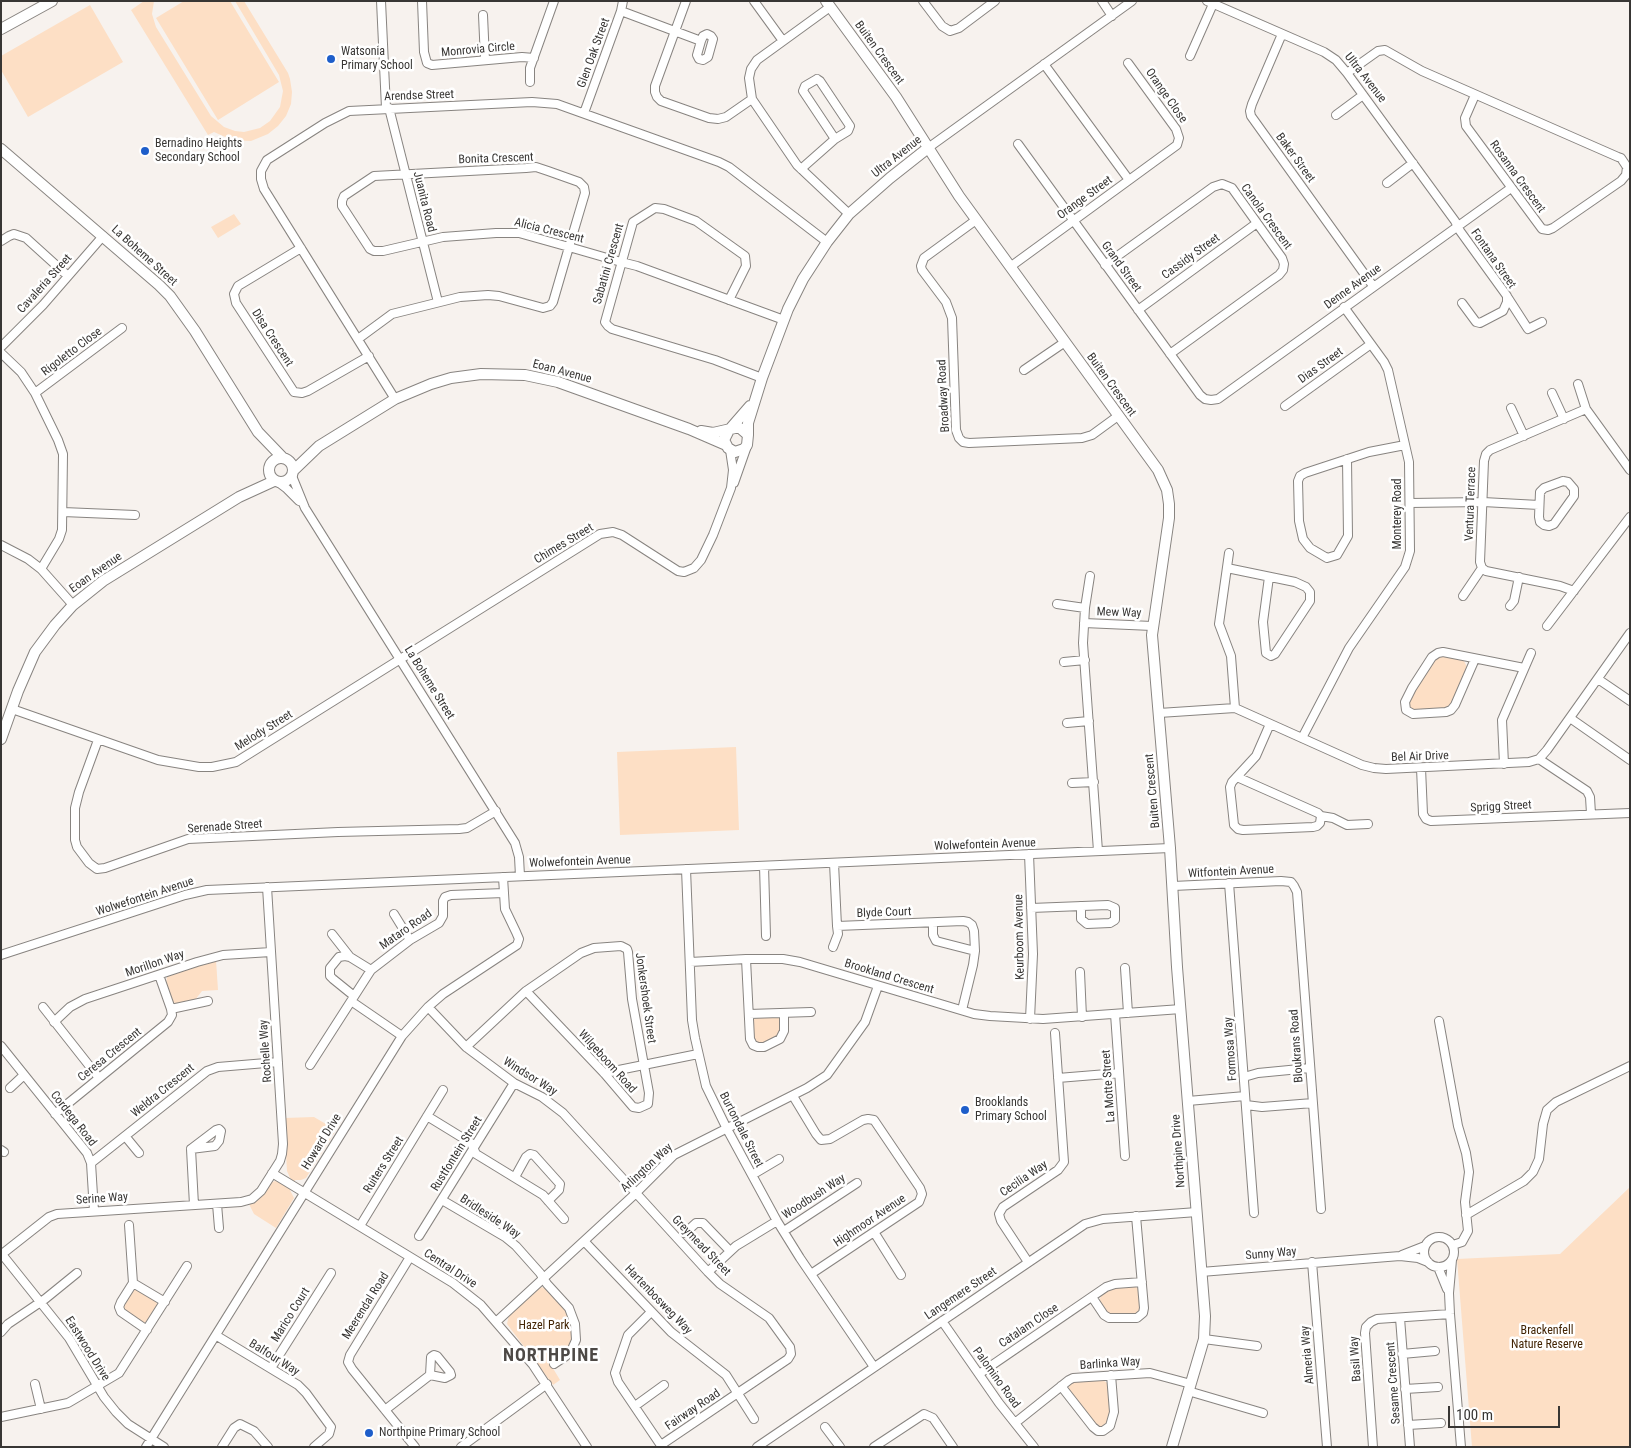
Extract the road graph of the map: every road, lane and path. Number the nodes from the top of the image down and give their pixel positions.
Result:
1 (52, 1) edge
2 (381, 1) edge
3 (422, 1) edge
4 (554, 1) edge
5 (623, 1) edge
6 (754, 1) edge
7 (923, 1) edge
8 (995, 1) edge
9 (1102, 1) edge
10 (1132, 1) edge
11 (684, 3) edge
12 (1210, 3) edge
13 (828, 4) edge
14 (621, 11) junction
15 (482, 15) dead end
16 (1112, 16) junction
17 (1, 29) edge
18 (675, 31) junction
19 (1282, 34) junction
20 (701, 41) dead end
21 (783, 41) junction
22 (1190, 56) dead end
23 (534, 58) junction
24 (485, 60) junction
25 (1128, 63) dead end
26 (1044, 64) junction
27 (1347, 73) junction
28 (530, 82) dead end
29 (1363, 95) junction
30 (1475, 95) junction
31 (752, 99) junction
32 (388, 108) junction
33 (584, 113) junction
34 (1336, 115) dead end
35 (835, 140) junction
36 (1018, 144) dead end
37 (928, 148) junction
38 (1, 149) edge
39 (1413, 163) junction
40 (1628, 167) edge
41 (801, 169) junction
42 (406, 173) junction
43 (1129, 180) junction
44 (1387, 183) dead end
45 (1510, 188) junction
46 (849, 214) junction
47 (976, 220) junction
48 (1073, 221) junction
49 (1257, 223) junction
50 (1457, 226) junction
51 (103, 236) junction
52 (1, 241) edge
53 (423, 242) junction
54 (827, 242) junction
55 (569, 247) junction
56 (301, 248) junction
57 (621, 262) junction
58 (1105, 265) junction
59 (1010, 267) junction
60 (68, 276) junction
61 (1373, 286) junction
62 (1506, 296) junction
63 (729, 300) junction
64 (438, 302) junction
65 (1462, 303) dead end
66 (1344, 307) junction
67 (1138, 310) junction
68 (784, 320) junction
69 (1542, 322) dead end
70 (122, 328) dead end
71 (358, 339) junction
72 (1065, 342) junction
73 (1371, 344) junction
74 (1, 347) edge
75 (1, 353) edge
76 (1170, 354) junction
77 (369, 356) junction
78 (1024, 370) dead end
79 (762, 378) junction
80 (1578, 384) dead end
81 (36, 393) junction
82 (1552, 393) dead end
83 (396, 399) junction
84 (755, 399) junction
85 (1208, 400) joint
86 (1285, 406) dead end
87 (1511, 408) dead end
88 (1586, 409) junction
89 (1118, 416) junction
90 (1564, 418) junction
91 (689, 429) junction
92 (730, 430) junction
93 (258, 432) junction
94 (1524, 436) junction
95 (748, 440) junction
96 (1405, 445) junction
97 (320, 446) junction
98 (728, 448) junction
99 (285, 459) junction
100 (1347, 459) junction
101 (269, 467) junction
102 (1630, 470) edge
103 (292, 473) junction
104 (276, 482) junction
105 (730, 488) junction
106 (239, 497) junction
107 (1482, 502) junction
108 (1410, 503) junction
109 (1539, 505) junction
110 (305, 508) junction
111 (63, 512) junction
112 (135, 515) dead end
113 (1630, 517) edge
114 (1, 545) edge
115 (1229, 553) dead end
116 (1227, 568) junction
117 (1482, 568) junction
118 (41, 569) junction
119 (1090, 576) dead end
120 (1270, 577) junction
121 (1519, 577) junction
122 (1574, 591) junction
123 (1463, 596) dead end
124 (1057, 604) dead end
125 (73, 605) junction
126 (1510, 606) dead end
127 (1085, 608) junction
128 (1084, 624) junction
129 (1152, 626) junction
130 (1547, 626) dead end
131 (1628, 638) edge
132 (1531, 653) dead end
133 (399, 659) junction
134 (1475, 659) junction
135 (1084, 660) junction
136 (1064, 662) dead end
137 (1524, 668) junction
138 (1598, 678) junction
139 (1630, 701) edge
140 (1235, 708) junction
141 (12, 709) junction
142 (1159, 713) junction
143 (1570, 718) junction
144 (1089, 721) junction
145 (1066, 723) dead end
146 (1270, 724) junction
147 (1302, 738) junction
148 (1, 740) edge
149 (98, 740) junction
150 (1539, 759) junction
151 (1630, 760) edge
152 (1504, 764) junction
153 (1421, 768) junction
154 (1238, 777) junction
155 (1094, 782) junction
156 (1072, 784) dead end
157 (496, 811) junction
158 (1630, 813) edge
159 (1591, 814) junction
160 (1320, 816) junction
161 (1368, 824) dead end
162 (1170, 848) junction
163 (1098, 851) junction
164 (1029, 854) junction
165 (834, 862) junction
166 (764, 866) junction
167 (686, 869) junction
168 (520, 876) junction
169 (504, 877) junction
170 (1291, 882) joint
171 (1229, 883) junction
172 (1173, 886) junction
173 (267, 887) junction
174 (504, 893) junction
175 (1081, 906) junction
176 (1031, 908) junction
177 (394, 914) dead end
178 (933, 923) junction
179 (837, 926) junction
180 (332, 934) dead end
181 (766, 936) dead end
182 (410, 940) junction
183 (833, 947) dead end
184 (975, 951) junction
185 (271, 952) junction
186 (1, 955) edge
187 (350, 957) junction
188 (746, 959) junction
189 (690, 962) junction
190 (1125, 968) dead end
191 (371, 970) junction
192 (1080, 972) dead end
193 (159, 975) junction
194 (878, 986) junction
195 (526, 991) junction
196 (353, 998) junction
197 (208, 1001) dead end
198 (43, 1007) dead end
199 (428, 1007) junction
200 (171, 1009) junction
201 (1181, 1009) junction
202 (962, 1010) junction
203 (811, 1012) dead end
204 (784, 1013) junction
205 (1128, 1013) junction
206 (749, 1014) junction
207 (1115, 1014) junction
208 (1082, 1017) junction
209 (1030, 1019) junction
210 (54, 1022) junction
211 (1439, 1022) dead end
212 (1055, 1033) dead end
213 (402, 1036) junction
214 (1, 1046) edge
215 (466, 1047) junction
216 (698, 1054) junction
217 (278, 1062) junction
218 (310, 1065) dead end
219 (644, 1066) junction
220 (1630, 1066) edge
221 (1310, 1068) junction
222 (604, 1073) junction
223 (1120, 1073) junction
224 (24, 1075) junction
225 (1244, 1077) junction
226 (99, 1078) junction
227 (1058, 1078) junction
228 (514, 1083) junction
229 (10, 1088) dead end
230 (443, 1090) dead end
231 (793, 1096) junction
232 (1246, 1100) junction
233 (1188, 1101) junction
234 (1313, 1103) junction
235 (55, 1114) junction
236 (427, 1116) junction
237 (727, 1129) junction
238 (125, 1136) junction
239 (474, 1148) junction
240 (191, 1149) dead end
241 (138, 1153) dead end
242 (1126, 1156) dead end
243 (779, 1159) dead end
244 (91, 1163) junction
245 (272, 1173) junction
246 (752, 1175) junction
247 (515, 1177) junction
248 (857, 1182) dead end
249 (305, 1192) junction
250 (635, 1194) junction
251 (442, 1200) junction
252 (548, 1201) junction
253 (217, 1204) junction
254 (194, 1205) junction
255 (1321, 1209) dead end
256 (94, 1211) junction
257 (1197, 1212) junction
258 (1254, 1213) dead end
259 (1466, 1215) junction
260 (1136, 1216) junction
261 (564, 1219) dead end
262 (778, 1221) junction
263 (129, 1225) dead end
264 (360, 1226) junction
265 (218, 1228) dead end
266 (784, 1231) junction
267 (874, 1232) junction
268 (685, 1233) dead end
269 (419, 1236) dead end
270 (584, 1241) junction
271 (1453, 1245) junction
272 (1425, 1246) junction
273 (730, 1251) junction
274 (2, 1253) edge
275 (1400, 1256) junction
276 (410, 1257) junction
277 (1452, 1260) junction
278 (1028, 1262) junction
279 (1312, 1262) junction
280 (1428, 1262) junction
281 (187, 1266) dead end
282 (1438, 1267) junction
283 (708, 1272) junction
284 (1201, 1272) junction
285 (77, 1273) dead end
286 (330, 1273) dead end
287 (811, 1274) junction
288 (901, 1275) dead end
289 (544, 1278) junction
290 (1142, 1282) junction
291 (133, 1283) junction
292 (1449, 1293) junction
293 (1092, 1297) junction
294 (41, 1302) junction
295 (164, 1302) junction
296 (651, 1312) junction
297 (1450, 1314) junction
298 (1400, 1318) junction
299 (942, 1321) junction
300 (496, 1322) junction
301 (147, 1330) junction
302 (1, 1332) edge
303 (217, 1336) junction
304 (1204, 1339) junction
305 (1257, 1346) dead end
306 (1435, 1351) dead end
307 (791, 1354) joint
308 (1402, 1354) junction
309 (554, 1364) dead end
310 (874, 1367) junction
311 (271, 1368) junction
312 (979, 1374) junction
313 (430, 1375) dead end
314 (1111, 1375) junction
315 (35, 1384) dead end
316 (547, 1384) junction
317 (664, 1385) dead end
318 (98, 1386) junction
319 (1061, 1386) junction
320 (1189, 1387) junction
321 (1438, 1387) dead end
322 (1405, 1390) junction
323 (738, 1393) junction
324 (635, 1406) junction
325 (41, 1409) junction
326 (385, 1410) junction
327 (1263, 1413) dead end
328 (1, 1417) edge
329 (754, 1419) dead end
330 (1015, 1423) junction
331 (1441, 1423) dead end
332 (1408, 1425) junction
333 (825, 1427) dead end
334 (152, 1440) junction
335 (662, 1446) edge
336 (146, 1447) edge
337 (164, 1447) edge
338 (222, 1447) edge
339 (268, 1447) edge
340 (314, 1447) edge
341 (414, 1447) edge
342 (461, 1447) edge
343 (587, 1447) edge
344 (757, 1447) edge
345 (840, 1447) edge
346 (874, 1447) edge
347 (953, 1447) edge
348 (1034, 1447) edge
349 (1172, 1447) edge
350 (1327, 1447) edge
351 (1373, 1447) edge
352 (1410, 1447) edge
353 (1461, 1447) edge

1 - 17 street
2 - 32 street, Juanita Road
3 - 24 street, Monrovia Circle
4 - 23 street, Monrovia Circle
5 - 14 street, Glen Oak Street
6 - 21 street
7 - 8 street
9 - 16 street
10 - 16 street, Ultra Avenue
11 - 18 street
12 - 19 street, Ultra Avenue
12 - 22 street
13 - 21 street
13 - 37 street, Buiten Crescent
14 - 18 street
14 - 33 street, Glen Oak Street
15 - 24 street
16 - 26 street, Ultra Avenue
18 - 20 street
18 - 31 street
19 - 27 street, Ultra Avenue
19 - 61 street, Baker Street
21 - 31 street
23 - 24 street, Monrovia Circle
23 - 28 street, Monrovia Circle
25 - 43 street, Orange Close
26 - 37 street, Ultra Avenue
26 - 43 street, Orange Street
27 - 29 street, Ultra Avenue
27 - 30 street, Rosanna Crescent
29 - 34 street
29 - 39 street, Ultra Avenue
30 - 40 street, Rosanna Crescent
30 - 45 street, Rosanna Crescent
31 - 41 street
32 - 33 street, Arendse Street
32 - 42 street, Juanita Road
32 - 56 street, Arendse Street
33 - 54 street, Arendse Street
35 - 35 street
35 - 41 street
36 - 48 street, Grand Street
37 - 46 street, Ultra Avenue
37 - 47 street, Buiten Crescent
38 - 51 street, La Boheme Street
39 - 44 street
39 - 50 street, Ultra Avenue
40 - 45 street, Rosanna Crescent
41 - 46 street
42 - 53 street, Juanita Road
42 - 53 street, Alicia Crescent
42 - 55 street, Bonita Crescent
43 - 48 street, Orange Street
45 - 50 street, Denne Avenue
46 - 54 street, Ultra Avenue
47 - 59 street, Buiten Crescent
47 - 89 street, Broadway Road
48 - 58 street, Grand Street
48 - 59 street, Orange Street
49 - 58 street, Canola Crescent
49 - 67 street, Cassidy Street
49 - 76 street, Canola Crescent
50 - 61 street, Denne Avenue
50 - 62 street, Fontana Street
51 - 60 street, Cavaleria Street
51 - 93 street, La Boheme Street
52 - 60 street
53 - 55 street, Alicia Crescent
53 - 64 street, Juanita Road
54 - 68 street, Ultra Avenue
55 - 57 street, Alicia Crescent
55 - 64 street, Bonita Crescent
56 - 71 street, Arendse Street
56 - 77 street, Disa Crescent
57 - 63 street, Alicia Crescent
57 - 63 street, Sabatini Crescent
57 - 79 street, Sabatini Crescent
58 - 67 street, Grand Street
59 - 72 street, Buiten Crescent
60 - 74 street, Cavaleria Street
61 - 66 street, Denne Avenue
62 - 65 street, Fontana Street
62 - 69 street
63 - 68 street, Alicia Crescent
64 - 71 street, Bonita Crescent
66 - 73 street, Monterey Road
66 - 85 street, Denne Avenue
67 - 76 street, Grand Street
68 - 79 street, Ultra Avenue
70 - 81 street, Rigoletto Close
71 - 77 street, Arendse Street
72 - 78 street
72 - 89 street, Buiten Crescent
73 - 86 street, Dias Street
73 - 96 street, Monterey Road
75 - 81 street
76 - 85 street, Grand Street
77 - 83 street, Arendse Street
79 - 84 street, Ultra Avenue
80 - 88 street
81 - 111 street
82 - 90 street
83 - 91 street, Eoan Avenue
83 - 97 street, Eoan Avenue
84 - 92 street, Ultra Avenue
84 - 95 street, Ultra Avenue
87 - 94 street
88 - 90 street, Ventura Terrace
88 - 102 street
89 - 129 street, Buiten Crescent
90 - 94 street, Ventura Terrace
91 - 92 street, Eoan Avenue
91 - 98 street, Eoan Avenue
92 - 95 street
92 - 98 street
93 - 99 street, La Boheme Street
93 - 101 street, La Boheme Street
94 - 107 street, Ventura Terrace
95 - 98 street
95 - 105 street, Chimes Street
96 - 100 street
96 - 108 street, Monterey Road
97 - 99 street, Eoan Avenue
97 - 103 street, Eoan Avenue
98 - 105 street, Chimes Street
99 - 101 street
99 - 103 street
100 - 100 street
101 - 104 street
101 - 106 street, Eoan Avenue
103 - 104 street
103 - 110 street, La Boheme Street
104 - 106 street, Eoan Avenue
104 - 110 street, La Boheme Street
105 - 133 street, Chimes Street
106 - 125 street, Eoan Avenue
107 - 108 street
107 - 109 street
107 - 117 street, Ventura Terrace
108 - 147 street, Monterey Road
109 - 109 street
110 - 133 street, La Boheme Street
111 - 112 street
111 - 118 street
113 - 122 street
114 - 118 street
115 - 116 street
116 - 120 street
116 - 140 street
117 - 121 street
117 - 123 street
118 - 125 street
119 - 127 street
120 - 120 street
121 - 122 street
121 - 126 street
122 - 130 street
124 - 127 street
125 - 141 street, Eoan Avenue
127 - 128 street
128 - 129 street, Mew Way
128 - 135 street
129 - 142 street, Buiten Crescent
131 - 138 street
132 - 137 street
133 - 149 street, Melody Street
133 - 157 street, La Boheme Street
134 - 134 street
134 - 137 street
135 - 136 street
135 - 144 street
137 - 152 street
138 - 139 street
138 - 143 street
140 - 142 street, Bel Air Drive
140 - 146 street, Bel Air Drive
141 - 148 street, Eoan Avenue
141 - 149 street, Melody Street
142 - 162 street, Buiten Crescent
143 - 150 street
143 - 151 street
144 - 145 street
144 - 155 street
146 - 147 street, Bel Air Drive
146 - 154 street
147 - 153 street, Bel Air Drive
149 - 157 street, Serenade Street
150 - 152 street, Bel Air Drive
150 - 159 street
152 - 153 street, Bel Air Drive
153 - 159 street, Sprigg Street
154 - 160 street
154 - 160 street
155 - 156 street
155 - 163 street
157 - 168 street, La Boheme Street
158 - 159 street, Sprigg Street
160 - 161 street
162 - 163 street, Wolwefontein Avenue
162 - 172 street, Northpine Drive
163 - 164 street, Wolwefontein Avenue
164 - 165 street, Wolwefontein Avenue
164 - 176 street, Keurboom Avenue
165 - 166 street, Wolwefontein Avenue
165 - 179 street
166 - 167 street, Wolwefontein Avenue
166 - 181 street
167 - 168 street, Wolwefontein Avenue
167 - 189 street, Burtondale Street
168 - 169 street, Wolwefontein Avenue
169 - 173 street, Wolwefontein Avenue
169 - 174 street, Howard Drive
170 - 171 street, Witfontein Avenue
170 - 221 street, Bloukrans Road
171 - 172 street, Witfontein Avenue
171 - 225 street, Formosa Way
172 - 201 street, Northpine Drive
173 - 185 street, Rochelle Way
173 - 186 street, Wolwefontein Avenue
174 - 182 street, Mataro Road
174 - 199 street, Howard Drive
175 - 175 street
175 - 176 street
176 - 209 street, Keurboom Avenue
177 - 182 street
178 - 179 street, Blyde Court
178 - 184 street
178 - 184 street, Blyde Court
179 - 183 street
180 - 187 street
182 - 191 street, Mataro Road
184 - 202 street, Blyde Court
185 - 193 street, Morillon Way
185 - 217 street, Rochelle Way
187 - 191 street
187 - 196 street
188 - 189 street, Brookland Crescent
188 - 194 street, Brookland Crescent
188 - 206 street
189 - 216 street, Burtondale Street
190 - 205 street
191 - 196 street, Mataro Road
192 - 208 street
193 - 200 street
193 - 210 street, Morillon Way
194 - 202 street, Brookland Crescent
194 - 231 street, Arlington Way
195 - 215 street, Jonkershoek Street
195 - 219 street, Jonkershoek Street
195 - 222 street, Wilgeboom Road
196 - 213 street
196 - 218 street, Mataro Road
197 - 200 street
198 - 210 street
199 - 213 street, Howard Drive
199 - 215 street, Windsor Way
200 - 226 street, Ceresa Crescent
201 - 205 street, Brookland Crescent
201 - 233 street, Northpine Drive
202 - 209 street, Brookland Crescent
203 - 204 street
204 - 206 street
204 - 206 street
205 - 207 street, Brookland Crescent
207 - 208 street, Brookland Crescent
207 - 223 street, La Motte Street
208 - 209 street, Brookland Crescent
210 - 226 street
211 - 259 street
212 - 227 street, Cecilia Way
213 - 249 street, Howard Drive
214 - 224 street, Cordega Road
215 - 228 street, Windsor Way
216 - 219 street
216 - 237 street, Burtondale Street
217 - 238 street, Weldra Crescent
217 - 245 street, Rochelle Way
219 - 222 street
219 - 222 street, Wilgeboom Road
220 - 259 street
221 - 225 street
221 - 234 street, Bloukrans Road
223 - 227 street
223 - 242 street, La Motte Street
224 - 229 street
224 - 235 street, Cordega Road
225 - 232 street, Formosa Way
226 - 235 street, Ceresa Crescent
227 - 278 street, Cecilia Way
228 - 239 street, Rustfontein Street
228 - 250 street, Windsor Way
230 - 236 street, Ruiters Street
231 - 237 street, Arlington Way
231 - 267 street, Highmoor Avenue
232 - 233 street
232 - 234 street
232 - 258 street, Formosa Way
233 - 257 street, Northpine Drive
234 - 255 street, Bloukrans Road
235 - 244 street, Cordega Road
236 - 239 street
236 - 264 street, Ruiters Street
237 - 246 street, Burtondale Street
237 - 250 street, Arlington Way
238 - 241 street
238 - 244 street, Weldra Crescent
239 - 247 street
239 - 251 street, Rustfontein Street
240 - 254 street
243 - 246 street
244 - 256 street, Cordega Road
245 - 249 street
245 - 253 street, Serine Way
246 - 262 street, Burtondale Street
247 - 252 street
247 - 252 street
248 - 266 street, Woodbush Way
249 - 264 street, Central Drive
249 - 303 street, Howard Drive
250 - 270 street, Arlington Way
250 - 283 street, Greymead Street
251 - 269 street, Rustfontein Street
251 - 289 street, Bridleside Way
252 - 261 street
253 - 254 street, Serine Way
253 - 265 street
254 - 256 street, Serine Way
256 - 274 street, Serine Way
257 - 260 street, Langemere Street
257 - 284 street, Northpine Drive
259 - 271 street
260 - 278 street, Langemere Street
260 - 290 street
262 - 266 street, Burtondale Street
262 - 273 street
263 - 291 street
264 - 276 street, Central Drive
266 - 287 street, Burtondale Street
267 - 287 street, Highmoor Avenue
267 - 288 street
268 - 273 street
270 - 289 street, Arlington Way
270 - 296 street, Hartenbosweg Way
271 - 272 street
271 - 277 street
272 - 275 street
272 - 280 street
273 - 283 street
274 - 294 street, Eastwood Drive
275 - 279 street, Sunny Way
275 - 280 street
276 - 300 street, Central Drive
276 - 326 street, Meerendal Road
277 - 282 street
277 - 292 street
278 - 299 street, Langemere Street
279 - 284 street, Sunny Way
279 - 350 street, Almeria Way
280 - 282 street
281 - 295 street
282 - 292 street
283 - 307 street, Greymead Street
284 - 304 street, Northpine Drive
285 - 294 street
286 - 311 street, Marico Court
287 - 310 street, Burtondale Street
289 - 300 street, Arlington Way
289 - 309 street, Bridleside Way
290 - 293 street, Catalam Close
290 - 293 street
291 - 295 street
291 - 301 street
292 - 297 street
293 - 312 street, Catalam Close
294 - 302 street
294 - 318 street, Eastwood Drive
295 - 301 street
296 - 323 street, Hartenbosweg Way
296 - 324 street
297 - 298 street, Basil Way
297 - 353 street
298 - 308 street, Sesame Crescent
298 - 351 street, Basil Way
299 - 310 street, Langemere Street
299 - 312 street, Palomino Road
300 - 316 street, Central Drive
301 - 318 street
303 - 311 street, Balfour Way
303 - 334 street, Howard Drive
304 - 305 street
304 - 320 street, Northpine Drive
306 - 308 street
307 - 323 street, Fairway Road
308 - 322 street, Sesame Crescent
310 - 344 street, Langemere Street
311 - 340 street, Balfour Way
312 - 330 street, Palomino Road
313 - 326 street
314 - 319 street, Barlinka Way
314 - 319 street
314 - 320 street, Barlinka Way
315 - 325 street
316 - 342 street
316 - 343 street, Central Drive
317 - 324 street
318 - 325 street
318 - 334 street, Eastwood Drive
319 - 330 street, Barlinka Way
320 - 327 street, Barlinka Way
320 - 349 street, Northpine Drive
321 - 322 street
322 - 332 street, Sesame Crescent
323 - 329 street, Fairway Road
323 - 335 street, Fairway Road
324 - 335 street
325 - 328 street
326 - 341 street
330 - 348 street, Palomino Road
331 - 332 street
332 - 352 street, Sesame Crescent
333 - 345 street
334 - 336 street, Howard Drive
334 - 337 street, Eastwood Drive
338 - 339 street
346 - 347 street

